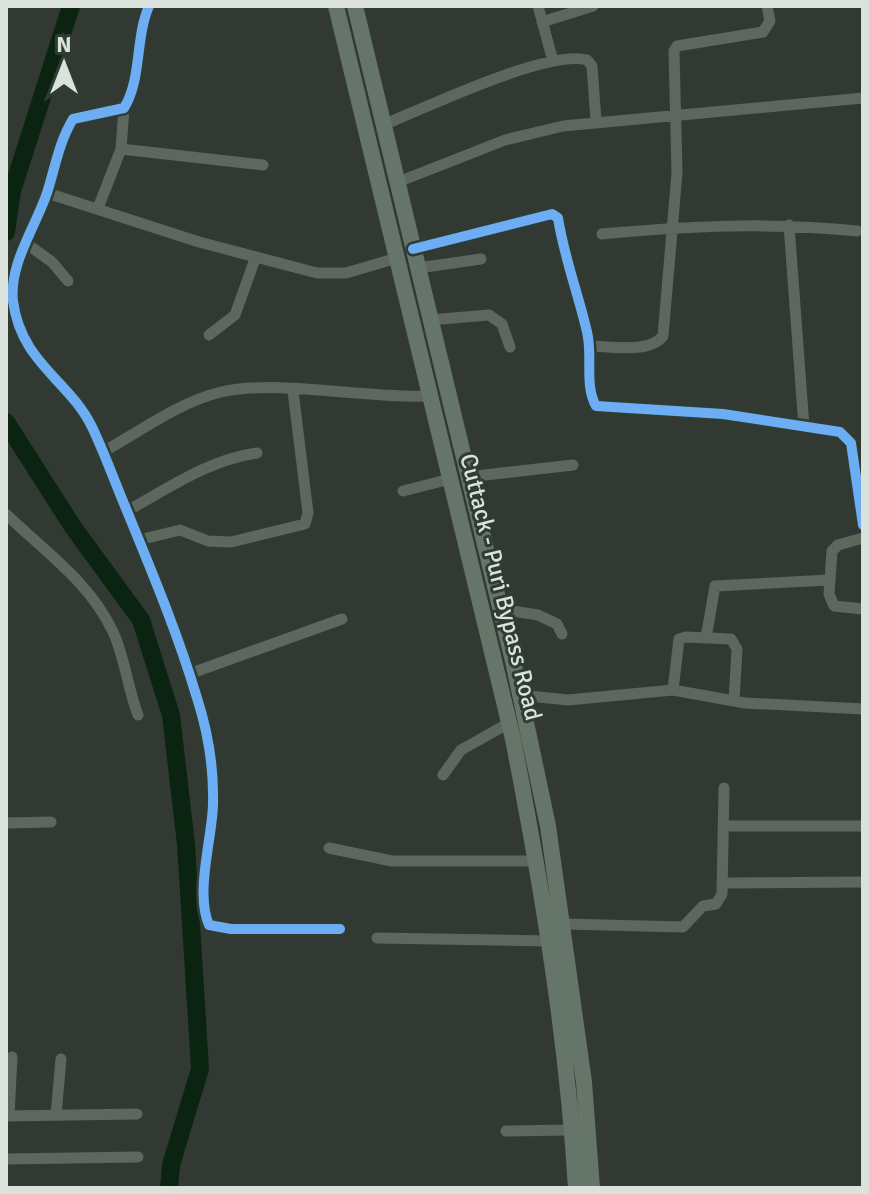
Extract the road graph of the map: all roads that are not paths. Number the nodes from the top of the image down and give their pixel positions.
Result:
1 (149, 6) edge
2 (336, 6) edge
3 (355, 6) edge
4 (538, 6) edge
5 (593, 6) edge
6 (767, 6) edge
7 (542, 22) junction
8 (553, 61) junction
9 (863, 98) edge
10 (124, 108) junction
11 (677, 114) junction
12 (596, 121) junction
13 (383, 125) junction
14 (121, 149) junction
15 (263, 165) dead end
16 (398, 182) junction
17 (47, 193) junction
18 (98, 208) junction
19 (789, 225) junction
20 (673, 227) junction
21 (857, 231) dead end
22 (602, 234) dead end
23 (27, 244) junction
24 (413, 249) junction
25 (397, 258) junction
26 (255, 259) junction
27 (481, 259) dead end
28 (418, 268) junction
29 (68, 281) dead end
30 (430, 320) junction
31 (209, 335) dead end
32 (589, 346) junction
33 (510, 347) dead end
34 (293, 391) junction
35 (429, 396) junction
36 (804, 427) junction
37 (101, 453) junction
38 (257, 453) dead end
39 (573, 465) dead end
40 (467, 477) junction
41 (450, 479) junction
42 (403, 491) dead end
43 (127, 511) junction
44 (6, 514) edge
45 (863, 525) edge
46 (863, 538) edge
47 (139, 540) junction
48 (829, 580) junction
49 (500, 609) junction
50 (863, 609) edge
51 (342, 619) dead end
52 (562, 634) dead end
53 (706, 638) junction
54 (189, 674) junction
55 (673, 690) junction
56 (520, 695) junction
57 (734, 701) junction
58 (863, 709) edge
59 (138, 715) dead end
60 (509, 723) junction
61 (443, 775) dead end
62 (724, 788) dead end
63 (51, 822) dead end
64 (6, 823) edge
65 (723, 826) junction
66 (863, 826) edge
67 (329, 848) dead end
68 (537, 861) junction
69 (863, 882) edge
70 (722, 883) junction
71 (564, 924) junction
72 (340, 929) dead end
73 (377, 938) dead end
74 (549, 941) junction
75 (12, 1057) dead end
76 (61, 1059) dead end
77 (137, 1114) dead end
78 (56, 1115) junction
79 (7, 1116) edge
80 (571, 1130) junction
81 (506, 1131) dead end
82 (138, 1157) dead end
83 (6, 1159) edge
84 (576, 1188) edge
85 (592, 1188) edge

1 - 10 street
2 - 25 highway, Cuttack - Puri Bypass Road
3 - 13 highway, Cuttack - Puri Bypass Road
4 - 7 street
5 - 7 street
6 - 11 street
7 - 8 street
8 - 12 street
8 - 13 street
9 - 11 street
10 - 14 street
10 - 17 street
11 - 12 street
11 - 20 street
12 - 16 street
13 - 16 highway, Cuttack - Puri Bypass Road
14 - 15 street
14 - 18 street
16 - 24 highway, Cuttack - Puri Bypass Road
17 - 18 street
17 - 23 street
18 - 26 street
19 - 20 street
19 - 21 street
19 - 36 street
20 - 22 street
20 - 32 street
23 - 29 street
23 - 37 street
24 - 28 highway, Cuttack - Puri Bypass Road
24 - 32 street
25 - 26 street
25 - 35 highway, Cuttack - Puri Bypass Road
26 - 31 street
27 - 28 street
28 - 30 highway, Cuttack - Puri Bypass Road
30 - 33 street
30 - 40 highway, Cuttack - Puri Bypass Road
32 - 36 street
34 - 35 street
34 - 37 street
34 - 47 street
35 - 41 highway, Cuttack - Puri Bypass Road
36 - 45 street
37 - 43 street
38 - 43 street
39 - 40 street
40 - 49 highway, Cuttack - Puri Bypass Road
41 - 42 street
41 - 60 highway, Cuttack - Puri Bypass Road
43 - 47 street
44 - 59 street
46 - 48 street
47 - 54 street
48 - 50 street
48 - 53 street
49 - 52 street
49 - 56 highway, Cuttack - Puri Bypass Road
51 - 54 street
53 - 55 street
53 - 57 street
54 - 72 street
55 - 56 street
55 - 57 street
56 - 71 highway, Cuttack - Puri Bypass Road
57 - 58 street
60 - 61 street
60 - 68 highway, Cuttack - Puri Bypass Road
62 - 65 street
63 - 64 street
65 - 66 street
65 - 70 street
67 - 68 street
68 - 74 highway, Cuttack - Puri Bypass Road
69 - 70 street
70 - 71 street
71 - 85 highway, Cuttack - Puri Bypass Road
73 - 74 street
74 - 80 highway, Cuttack - Puri Bypass Road
75 - 79 street
76 - 78 street
77 - 78 street
78 - 79 street
80 - 81 street
80 - 84 highway, Cuttack - Puri Bypass Road
82 - 83 street

